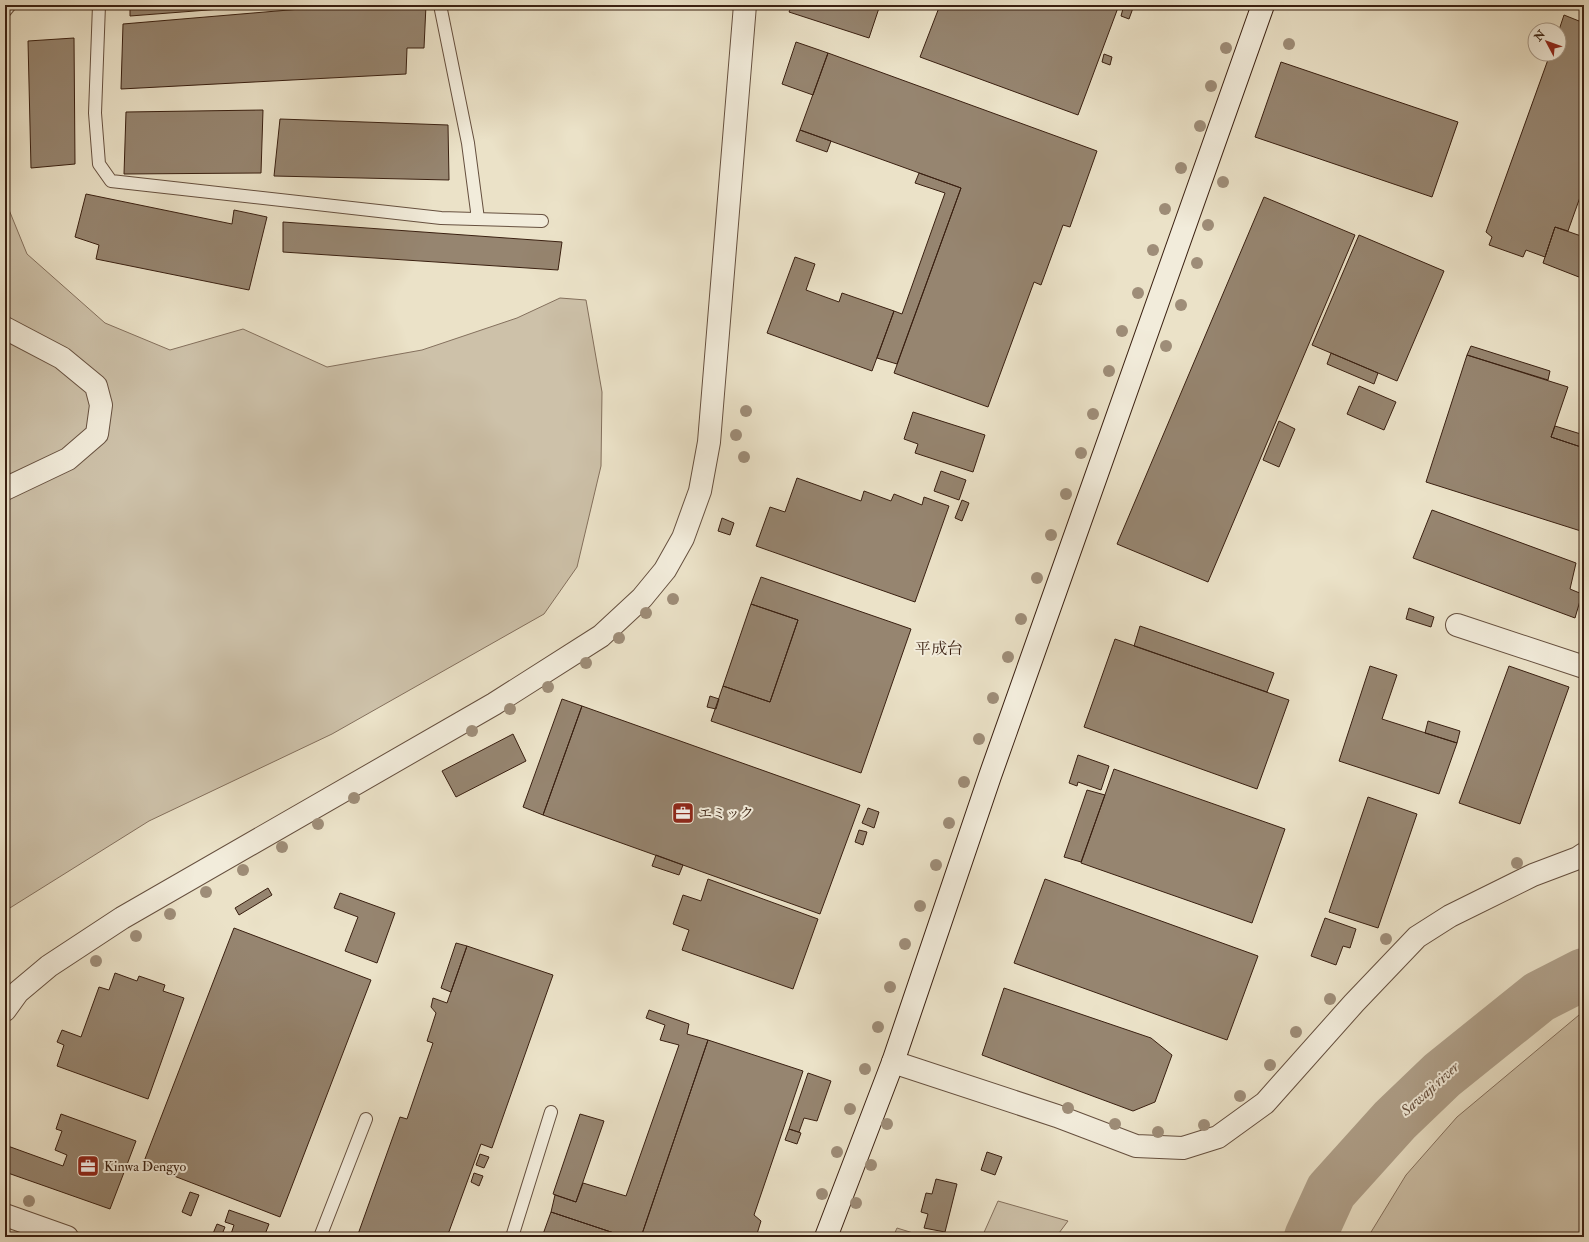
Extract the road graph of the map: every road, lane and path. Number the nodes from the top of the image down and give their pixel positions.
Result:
1 (10, 5) edge
2 (99, 5) edge
3 (440, 5) edge
4 (744, 5) edge
5 (1263, 5) edge
6 (5, 11) edge
7 (478, 219) junction
8 (542, 220) dead end
9 (5, 328) edge
10 (5, 488) edge
11 (1457, 625) dead end
12 (1584, 667) edge
13 (1584, 854) edge
14 (5, 1010) edge
15 (893, 1062) junction
16 (551, 1112) dead end
17 (366, 1119) dead end
18 (5, 1215) edge
19 (67, 1237) edge
20 (320, 1237) edge
21 (512, 1237) edge
22 (826, 1237) edge

1 - 6 lane
2 - 7 lane
3 - 7 lane
4 - 14 street
5 - 15 street
7 - 8 lane
9 - 10 street
11 - 12 street
13 - 15 street
15 - 22 street
16 - 21 lane
17 - 20 lane
18 - 19 street

